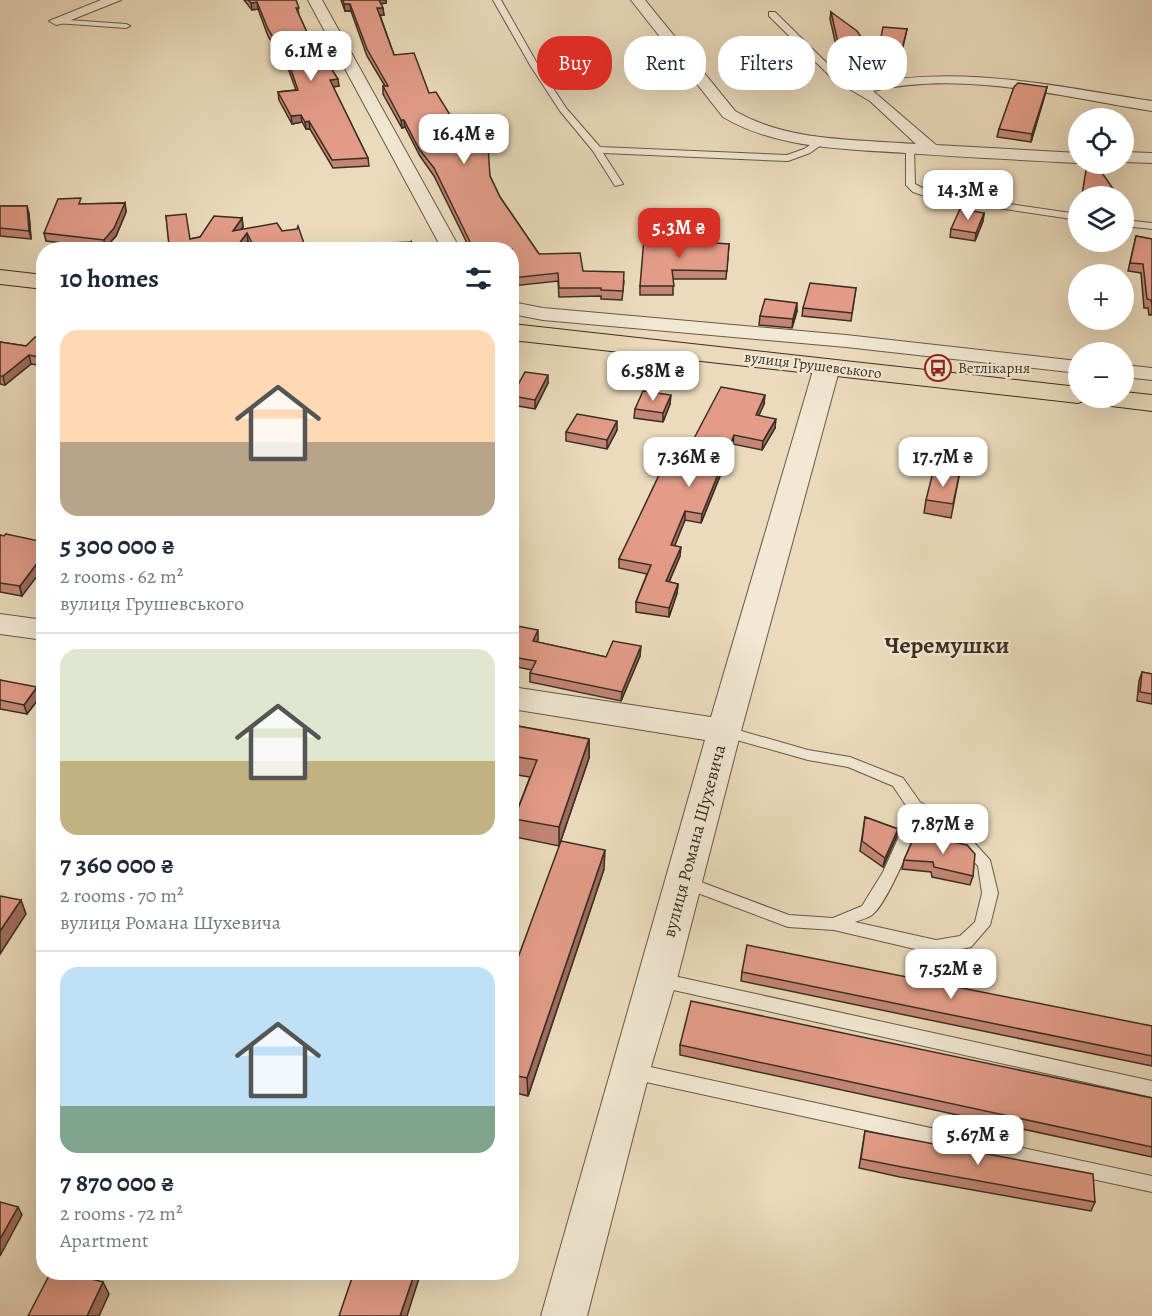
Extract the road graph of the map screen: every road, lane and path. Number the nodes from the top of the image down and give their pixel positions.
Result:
1 (114, 0) edge
2 (315, 0) edge
3 (497, 0) edge
4 (638, 0) edge
5 (772, 14) dead end
6 (56, 21) joint
7 (126, 26) dead end
8 (827, 68) edge
9 (907, 82) edge
10 (858, 90) edge
11 (1152, 106) edge
12 (824, 140) junction
13 (910, 148) junction
14 (597, 150) junction
15 (932, 150) junction
16 (1068, 157) edge
17 (1134, 157) edge
18 (1152, 158) edge
19 (618, 184) dead end
20 (1068, 216) edge
21 (1134, 224) edge
22 (1152, 226) edge
23 (447, 242) edge
24 (0, 277) edge
25 (36, 281) edge
26 (519, 309) edge
27 (519, 332) edge
28 (758, 346) junction
29 (1068, 366) edge
30 (827, 368) junction
31 (1134, 373) edge
32 (1152, 374) edge
33 (1068, 394) edge
34 (1134, 401) edge
35 (1152, 403) edge
36 (0, 624) edge
37 (36, 629) edge
38 (519, 699) edge
39 (724, 731) junction
40 (915, 806) junction
41 (683, 881) junction
42 (834, 924) junction
43 (658, 979) junction
44 (630, 1070) junction
45 (1152, 1089) edge
46 (1152, 1184) edge
47 (564, 1316) edge

1 - 6 street
2 - 23 street
3 - 14 lane
4 - 12 street
5 - 8 lane
6 - 7 lane
9 - 11 street
10 - 15 street
12 - 13 street
12 - 14 lane
13 - 15 street
13 - 20 lane
14 - 19 lane
15 - 16 street
17 - 18 street
21 - 22 lane
24 - 25 highway
26 - 28 street
27 - 28 highway, вулиця Грушевського
28 - 29 street
28 - 30 highway, вулиця Грушевського
30 - 33 highway, вулиця Грушевського
30 - 39 street, вулиця Романа Шухевича
31 - 32 street
34 - 35 highway
36 - 37 street
38 - 39 street
39 - 40 lane
39 - 41 street, вулиця Романа Шухевича
40 - 42 lane
40 - 42 lane
41 - 42 lane
41 - 43 street, вулиця Романа Шухевича
43 - 44 street, вулиця Романа Шухевича
43 - 45 lane
44 - 46 lane
44 - 47 street, вулиця Романа Шухевича

